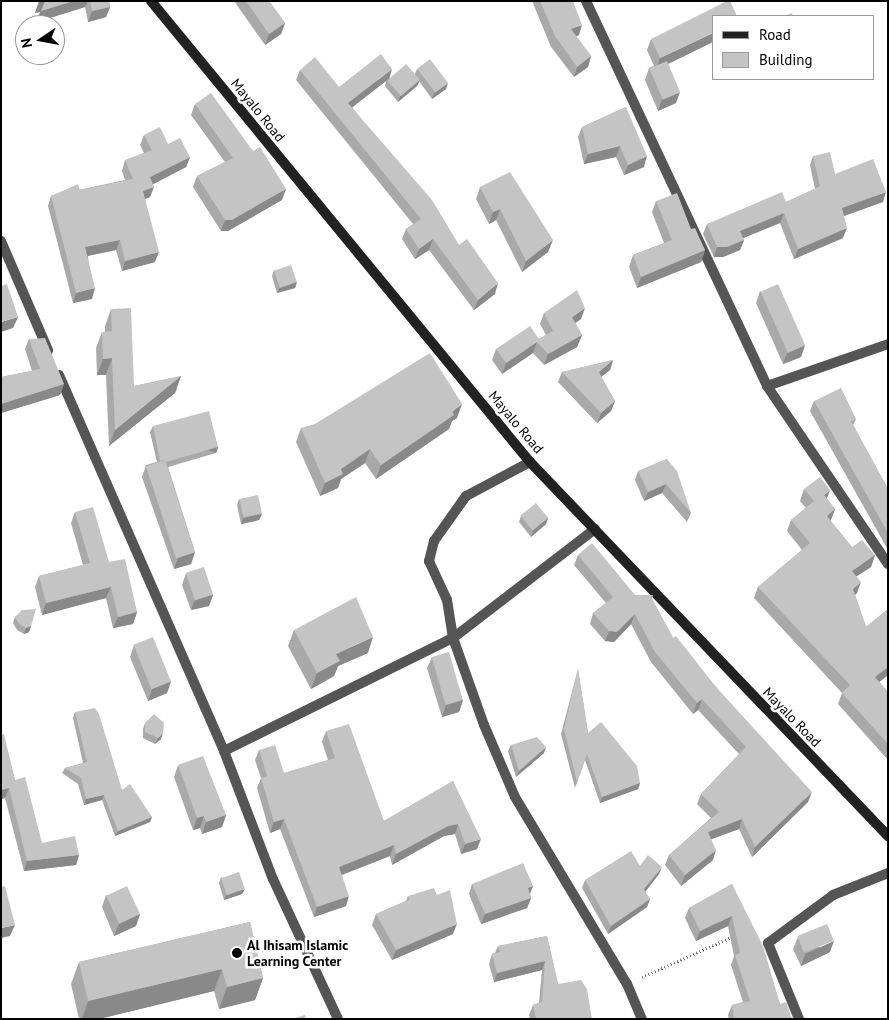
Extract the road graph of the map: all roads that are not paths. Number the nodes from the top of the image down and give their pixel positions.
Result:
1 (151, 1) edge
2 (586, 1) edge
3 (1, 241) edge
4 (888, 344) edge
5 (767, 386) junction
6 (530, 462) junction
7 (595, 529) junction
8 (888, 564) edge
9 (453, 638) junction
10 (224, 751) junction
11 (888, 836) edge
12 (888, 874) edge
13 (338, 1019) edge
14 (642, 1019) edge
15 (799, 1019) edge

1 - 6 street, Mayalo Road
2 - 5 street
3 - 10 street
4 - 5 street
5 - 8 street
6 - 7 street, Mayalo Road
6 - 9 street
7 - 9 street
7 - 11 street, Mayalo Road
9 - 10 street
9 - 14 street
10 - 13 street
12 - 15 street

